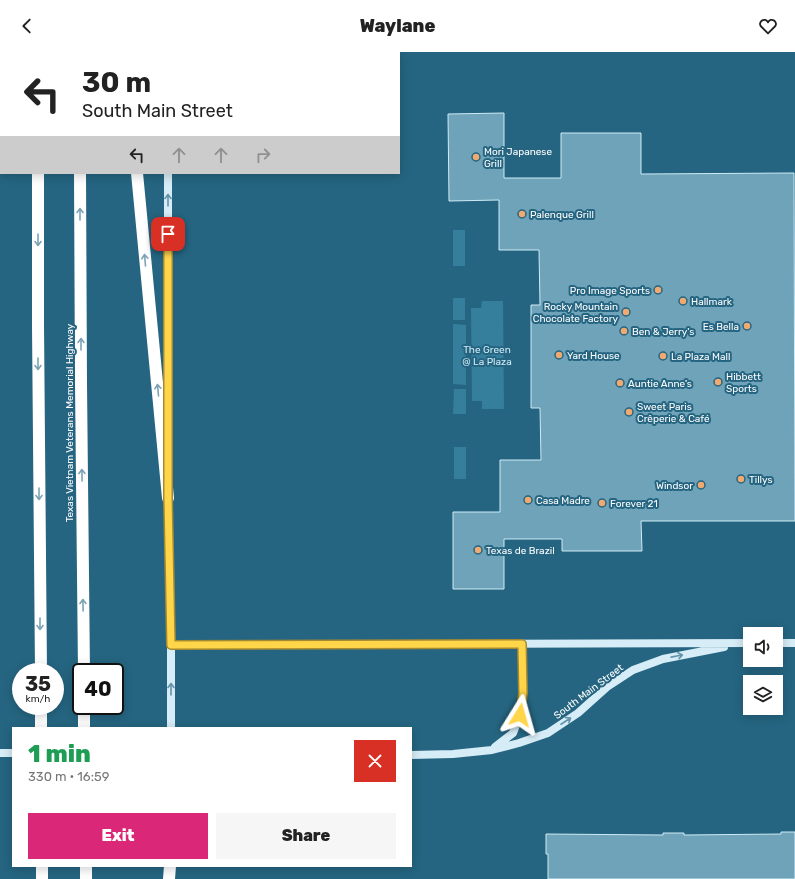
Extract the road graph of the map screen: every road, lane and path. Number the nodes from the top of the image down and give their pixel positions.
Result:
1 (38, 174) edge
2 (80, 174) edge
3 (137, 174) edge
4 (168, 174) edge
5 (168, 498) junction
6 (743, 643) edge
7 (783, 643) edge
8 (795, 643) edge
9 (522, 644) junction
10 (743, 644) edge
11 (171, 645) junction
12 (41, 663) edge
13 (84, 663) edge
14 (41, 715) edge
15 (84, 715) edge
16 (41, 727) edge
17 (84, 727) edge
18 (171, 727) edge
19 (492, 750) junction
20 (0, 753) edge
21 (12, 753) edge
22 (412, 755) edge
23 (42, 867) edge
24 (86, 867) edge
25 (171, 867) edge
26 (42, 879) edge
27 (86, 879) edge
28 (170, 879) edge

1 -> 12 highway
13 -> 2 highway, Texas Vietnam Veterans Memorial Highway
5 -> 3 highway
5 -> 4 street
5 - 11 street
6 - 9 street, South Main Street
7 - 8 street
9 - 11 street, South Main Street
9 - 19 street
19 -> 10 street, South Main Street
18 -> 11 street
14 - 16 highway
15 - 17 highway
19 - 22 street, South Main Street
20 - 21 street
23 - 26 highway
24 - 27 highway
25 - 28 highway

